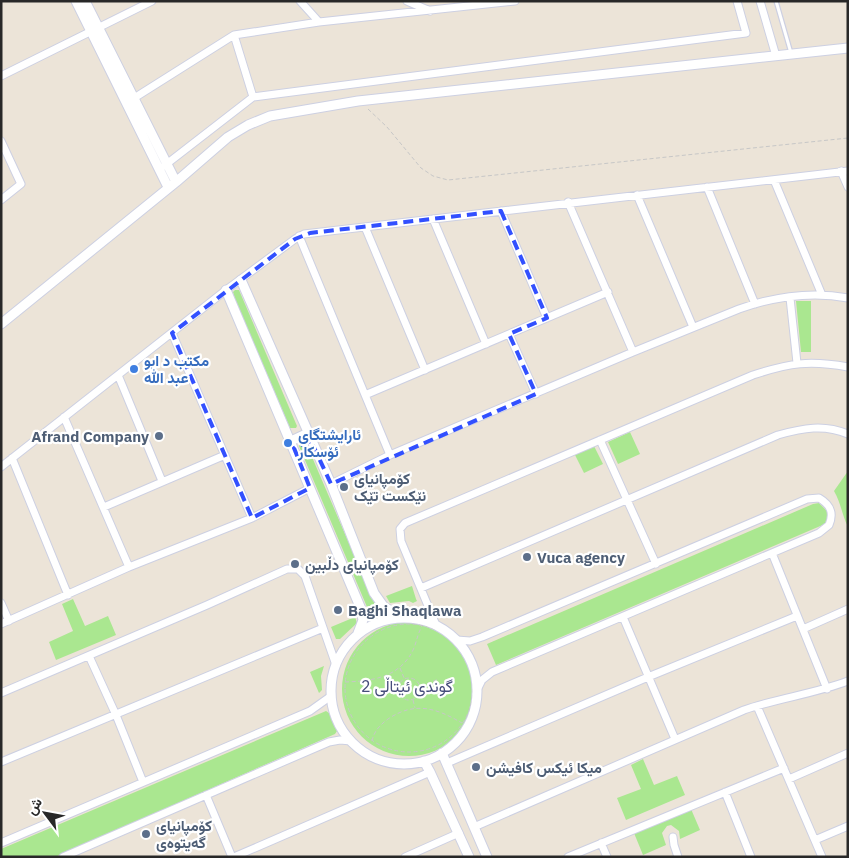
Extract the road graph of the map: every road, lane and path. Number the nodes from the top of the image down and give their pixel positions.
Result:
1 (76, 1) edge
2 (85, 1) edge
3 (152, 1) edge
4 (300, 1) edge
5 (407, 1) edge
6 (515, 1) edge
7 (737, 1) edge
8 (760, 1) edge
9 (776, 1) edge
10 (484, 3) edge
11 (431, 11) junction
12 (319, 22) junction
13 (94, 29) junction
14 (234, 35) junction
15 (848, 48) edge
16 (791, 54) junction
17 (776, 56) junction
18 (1, 76) edge
19 (253, 96) junction
20 (130, 101) junction
21 (358, 101) junction
22 (848, 138) edge
23 (1, 141) edge
24 (4, 151) edge
25 (163, 167) junction
26 (844, 171) edge
27 (774, 180) junction
28 (172, 185) junction
29 (707, 187) junction
30 (848, 187) edge
31 (637, 195) junction
32 (1, 200) edge
33 (568, 202) junction
34 (500, 211) junction
35 (433, 219) junction
36 (365, 227) junction
37 (299, 236) junction
38 (241, 280) junction
39 (226, 290) junction
40 (608, 292) junction
41 (822, 295) junction
42 (790, 298) junction
43 (848, 298) edge
44 (754, 304) junction
45 (548, 318) junction
46 (1, 324) edge
47 (693, 327) junction
48 (172, 333) junction
49 (509, 334) junction
50 (486, 344) junction
51 (633, 352) junction
52 (797, 363) junction
53 (848, 367) edge
54 (425, 370) junction
55 (118, 375) junction
56 (536, 394) junction
57 (365, 395) junction
58 (64, 418) junction
59 (308, 433) junction
60 (848, 434) edge
61 (600, 440) junction
62 (291, 441) junction
63 (225, 455) junction
64 (390, 455) junction
65 (12, 458) junction
66 (1, 467) edge
67 (162, 481) junction
68 (331, 484) junction
69 (310, 488) junction
70 (627, 499) junction
71 (104, 507) junction
72 (252, 518) junction
73 (772, 553) junction
74 (656, 564) junction
75 (129, 568) junction
76 (420, 588) junction
77 (68, 595) junction
78 (1, 604) edge
79 (848, 609) edge
80 (798, 616) junction
81 (623, 617) junction
82 (406, 618) junction
83 (5, 622) edge
84 (423, 625) junction
85 (436, 625) junction
86 (323, 628) junction
87 (803, 629) junction
88 (355, 637) junction
89 (457, 640) junction
90 (89, 656) junction
91 (336, 665) junction
92 (400, 668) junction
93 (648, 677) junction
94 (404, 678) junction
95 (439, 679) dead end
96 (848, 681) edge
97 (345, 682) junction
98 (420, 686) junction
99 (827, 689) junction
100 (477, 690) junction
101 (1, 693) edge
102 (331, 696) junction
103 (413, 700) junction
104 (757, 706) junction
105 (415, 708) junction
106 (116, 715) junction
107 (463, 723) junction
108 (675, 739) junction
109 (351, 741) junction
110 (372, 741) junction
111 (442, 753) junction
112 (848, 753) edge
113 (424, 761) junction
114 (1, 762) edge
115 (447, 763) junction
116 (784, 768) junction
117 (430, 772) junction
118 (789, 779) junction
119 (143, 782) junction
120 (725, 792) junction
121 (206, 795) junction
122 (848, 826) edge
123 (474, 827) junction
124 (459, 832) junction
125 (673, 837) dead end
126 (815, 840) junction
127 (1, 842) edge
128 (601, 843) junction
129 (63, 857) edge
130 (233, 857) edge
131 (404, 857) edge
132 (469, 857) edge
133 (487, 857) edge
134 (568, 857) edge
135 (607, 857) edge
136 (678, 857) edge
137 (751, 857) edge
138 (822, 857) edge

1 - 13 street
2 - 13 street
3 - 13 street
4 - 12 street
5 - 11 street
6 - 10 street
7 - 19 street
8 - 17 street
9 - 16 lane
10 - 11 street
11 - 12 street
12 - 14 street
13 - 18 street
13 - 20 street
14 - 19 street
14 - 20 street
15 - 16 street
16 - 17 street
17 - 21 street
19 - 25 street
20 - 25 street
21 - 22 path
21 - 28 street
23 - 24 street
24 - 32 street
25 - 28 street
26 - 27 street
26 - 30 street
27 - 29 street
27 - 41 street
28 - 46 street
29 - 31 street
29 - 44 street
31 - 33 street
31 - 47 street
33 - 34 street
33 - 40 street
34 - 35 street
34 - 45 street
35 - 36 street
35 - 50 street
36 - 37 street
36 - 54 street
37 - 38 street
37 - 57 street
38 - 39 street
38 - 59 street
39 - 48 street
39 - 62 street
40 - 45 street
40 - 51 street
41 - 42 street
41 - 43 street
42 - 44 street
42 - 52 street
44 - 47 street
45 - 49 street
47 - 51 street
48 - 55 street
48 - 63 street
49 - 50 street
49 - 56 street
50 - 54 street
51 - 56 street
52 - 53 street
52 - 61 street
54 - 57 street
55 - 58 street
55 - 67 street
56 - 64 street
57 - 64 street
58 - 65 street
58 - 71 street
59 - 62 street
59 - 68 street
60 - 70 street
61 - 70 street
61 - 76 street
62 - 69 street
63 - 67 street
63 - 72 street
64 - 68 street
65 - 66 street
65 - 77 street
67 - 71 street
68 - 82 street
69 - 72 street
69 - 88 street
70 - 74 street
70 - 76 street
71 - 75 street
72 - 75 street
73 - 74 street
73 - 80 street
73 - 81 street
74 - 89 street
75 - 77 street
76 - 85 street
77 - 83 street
78 - 83 street
79 - 87 street
80 - 87 street
80 - 93 street
81 - 93 street
81 - 100 street
82 - 85 street
82 - 88 street
84 - 92 path
84 - 97 path
84 - 107 path
85 - 89 street
86 - 90 street
86 - 91 street
86 - 106 street
87 - 99 street
88 - 91 street
89 - 100 street
90 - 101 street
90 - 106 street
91 - 102 street
92 - 94 path
92 - 97 path
93 - 108 street
93 - 115 street
94 - 98 path
94 - 103 path
95 - 98 path
96 - 99 street
97 - 110 path
98 - 103 path
99 - 104 street
100 - 111 street
102 - 109 street
102 - 119 street
103 - 105 path
104 - 108 street
104 - 116 street
105 - 107 path
105 - 110 path
106 - 114 street
106 - 119 street
107 - 110 path
108 - 123 street
109 - 113 street
109 - 121 street
111 - 113 street
111 - 115 street
112 - 118 street
113 - 117 street
115 - 123 street
116 - 118 street
116 - 120 street
117 - 124 street
117 - 130 street
118 - 126 street
119 - 127 street
120 - 128 street
120 - 137 street
121 - 129 street
121 - 130 street
122 - 126 street
123 - 133 street
124 - 131 street
124 - 132 street
125 - 136 street
126 - 138 street
128 - 134 street
128 - 135 street

